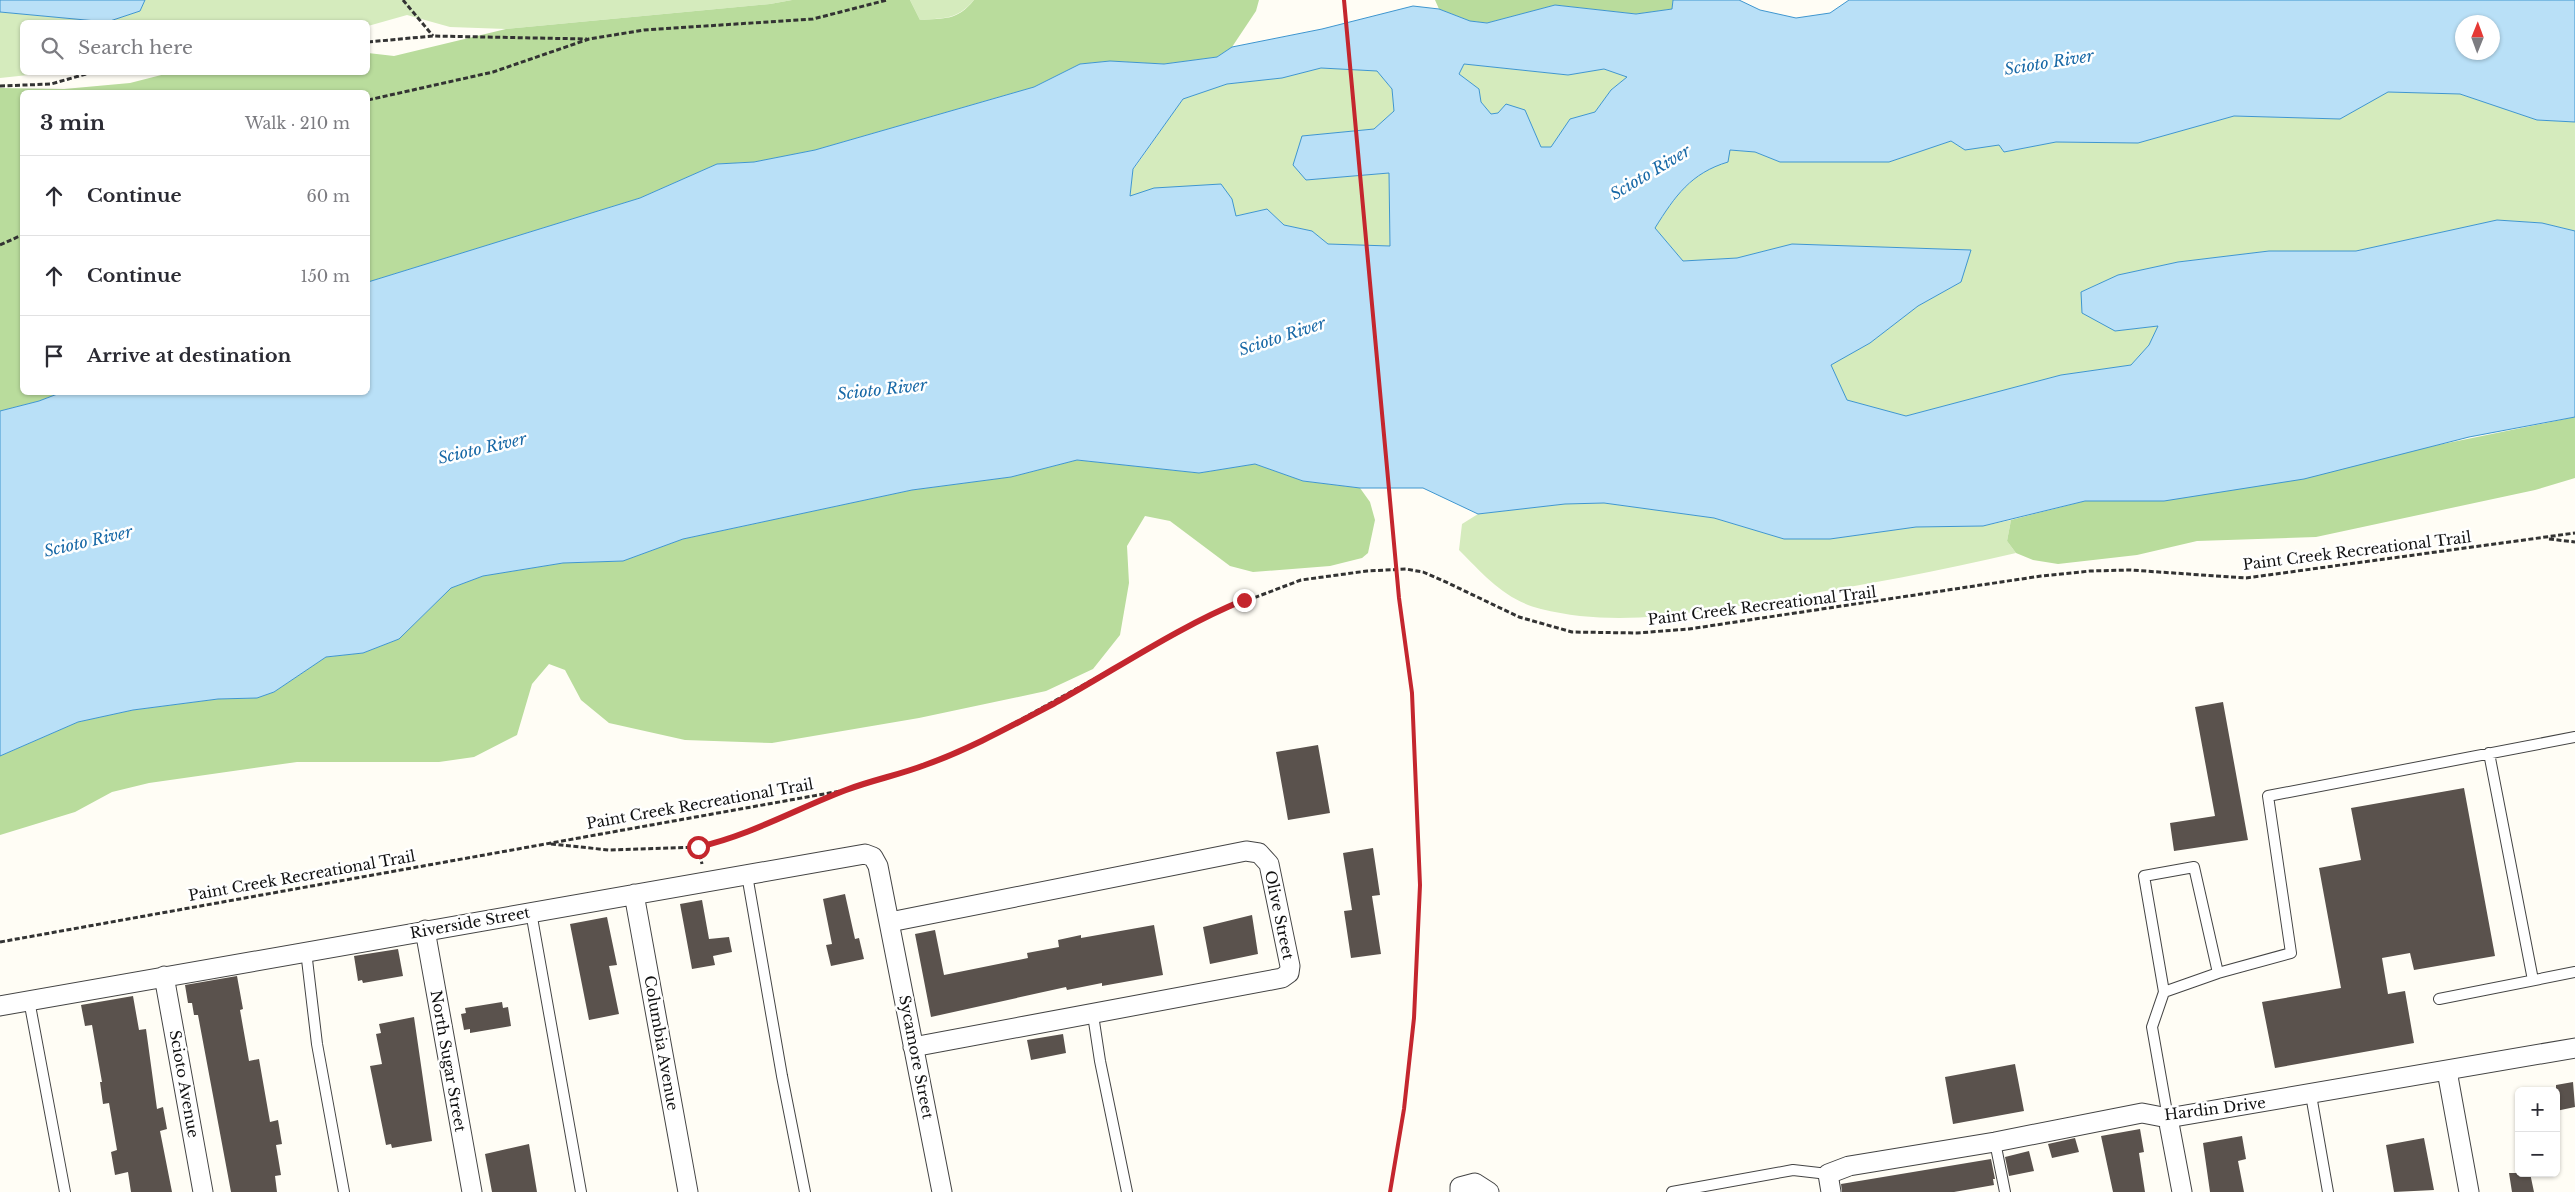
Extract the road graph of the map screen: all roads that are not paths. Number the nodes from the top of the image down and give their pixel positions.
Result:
1 (2575, 736) edge
2 (2490, 753) junction
3 (747, 875) junction
4 (634, 894) junction
5 (531, 912) junction
6 (890, 922) junction
7 (425, 930) junction
8 (306, 951) junction
9 (2575, 972) edge
10 (2218, 973) junction
11 (164, 976) junction
12 (2533, 980) junction
13 (2164, 992) junction
14 (2438, 999) dead end
15 (29, 1000) junction
16 (0, 1006) edge
17 (1093, 1015) junction
18 (913, 1047) junction
19 (2575, 1048) edge
20 (2448, 1071) junction
21 (2311, 1095) junction
22 (2168, 1118) junction
23 (1995, 1142) junction
24 (1829, 1183) edge
25 (65, 1192) edge
26 (204, 1192) edge
27 (344, 1192) edge
28 (472, 1192) edge
29 (581, 1192) edge
30 (688, 1192) edge
31 (805, 1192) edge
32 (942, 1192) edge
33 (1126, 1192) edge
34 (1460, 1192) edge
35 (1489, 1192) edge
36 (1672, 1192) edge
37 (2005, 1192) edge
38 (2182, 1192) edge
39 (2328, 1192) edge
40 (2469, 1192) edge

1 - 2 lane
2 - 10 lane
2 - 12 lane
3 - 4 street, Riverside Street
3 - 6 street, Riverside Street
3 - 31 lane
4 - 5 street, Riverside Street
4 - 30 street, Columbia Avenue
5 - 7 street, Riverside Street
5 - 29 lane
6 - 17 street, Olive Street
6 - 18 street, Sycamore Street
7 - 8 street, Riverside Street
7 - 28 street, North Sugar Street
8 - 11 street, Riverside Street
8 - 27 lane
9 - 12 lane
10 - 13 lane
10 - 13 lane
11 - 15 street, Riverside Street
11 - 26 street, Scioto Avenue
12 - 14 lane
13 - 22 lane
15 - 16 street, Riverside Street
15 - 25 lane
17 - 18 street, Olive Street
17 - 33 lane
18 - 32 street, Sycamore Street
19 - 20 street, Hardin Drive
20 - 21 street, Hardin Drive
20 - 40 street
21 - 22 street, Hardin Drive
21 - 39 lane
22 - 23 street, Hardin Drive
22 - 38 street
23 - 24 street, Hardin Drive
23 - 37 lane
24 - 36 lane
34 - 35 street

